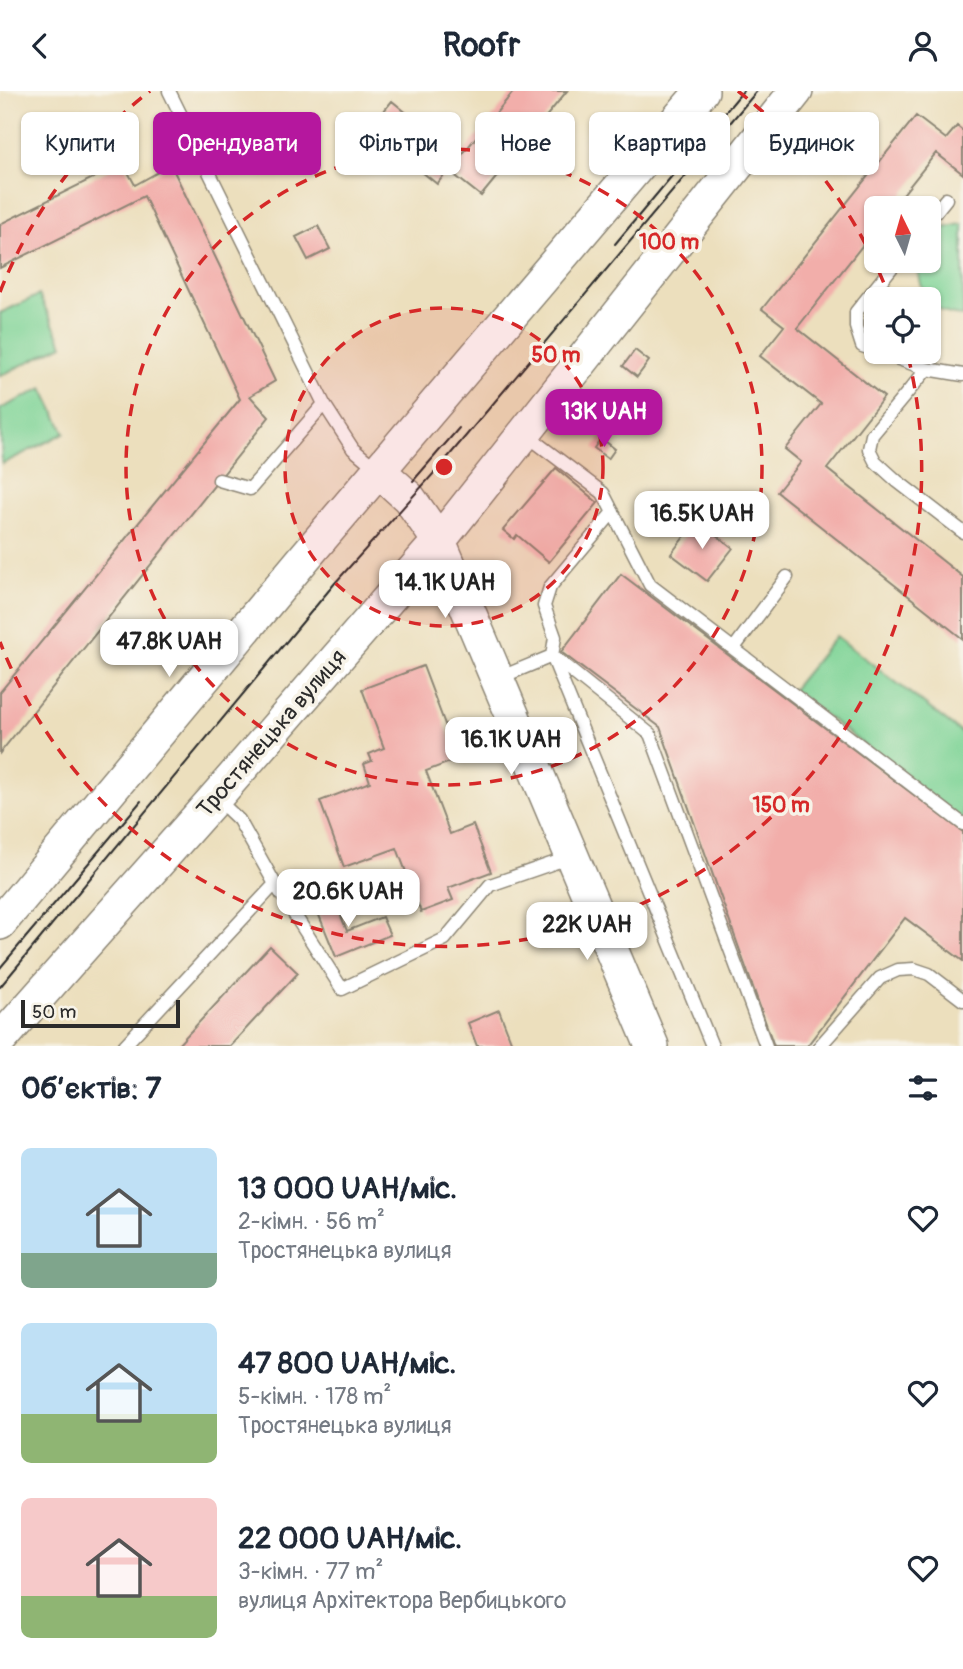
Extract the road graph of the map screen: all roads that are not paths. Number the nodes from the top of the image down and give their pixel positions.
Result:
1 (169, 91) edge
2 (702, 91) edge
3 (796, 91) edge
4 (946, 199) dead end
5 (942, 204) edge
6 (887, 273) edge
7 (876, 287) edge
8 (864, 302) edge
9 (864, 347) edge
10 (913, 364) edge
11 (927, 369) junction
12 (963, 375) edge
13 (324, 404) junction
14 (525, 434) junction
15 (378, 470) junction
16 (219, 480) dead end
17 (613, 512) junction
18 (963, 532) edge
19 (439, 541) junction
20 (787, 577) dead end
21 (734, 648) junction
22 (552, 656) junction
23 (499, 678) junction
24 (216, 797) junction
25 (963, 824) edge
26 (572, 856) junction
27 (275, 884) junction
28 (0, 923) edge
29 (963, 1000) edge
30 (0, 1040) edge
31 (124, 1046) edge
32 (652, 1046) edge
33 (712, 1046) edge
34 (766, 1046) edge
35 (820, 1046) edge

1 - 13 lane
2 - 15 main road
3 - 14 main road, Тростянецька вулиця
4 - 5 lane
6 - 7 lane
8 - 9 lane
10 - 11 lane
11 - 12 lane
11 - 18 lane
13 - 15 lane
13 - 16 lane
14 - 17 lane
14 - 19 main road, Тростянецька вулиця
15 - 19 main road
15 - 28 main road
17 - 21 lane
17 - 22 lane
19 - 23 main road
19 - 24 main road, Тростянецька вулиця
20 - 21 lane
21 - 25 lane
22 - 23 lane
22 - 33 lane
22 - 34 lane
23 - 26 main road
24 - 27 lane
24 - 30 main road, Тростянецька вулиця
26 - 27 lane
26 - 32 main road
27 - 31 lane
29 - 35 lane

